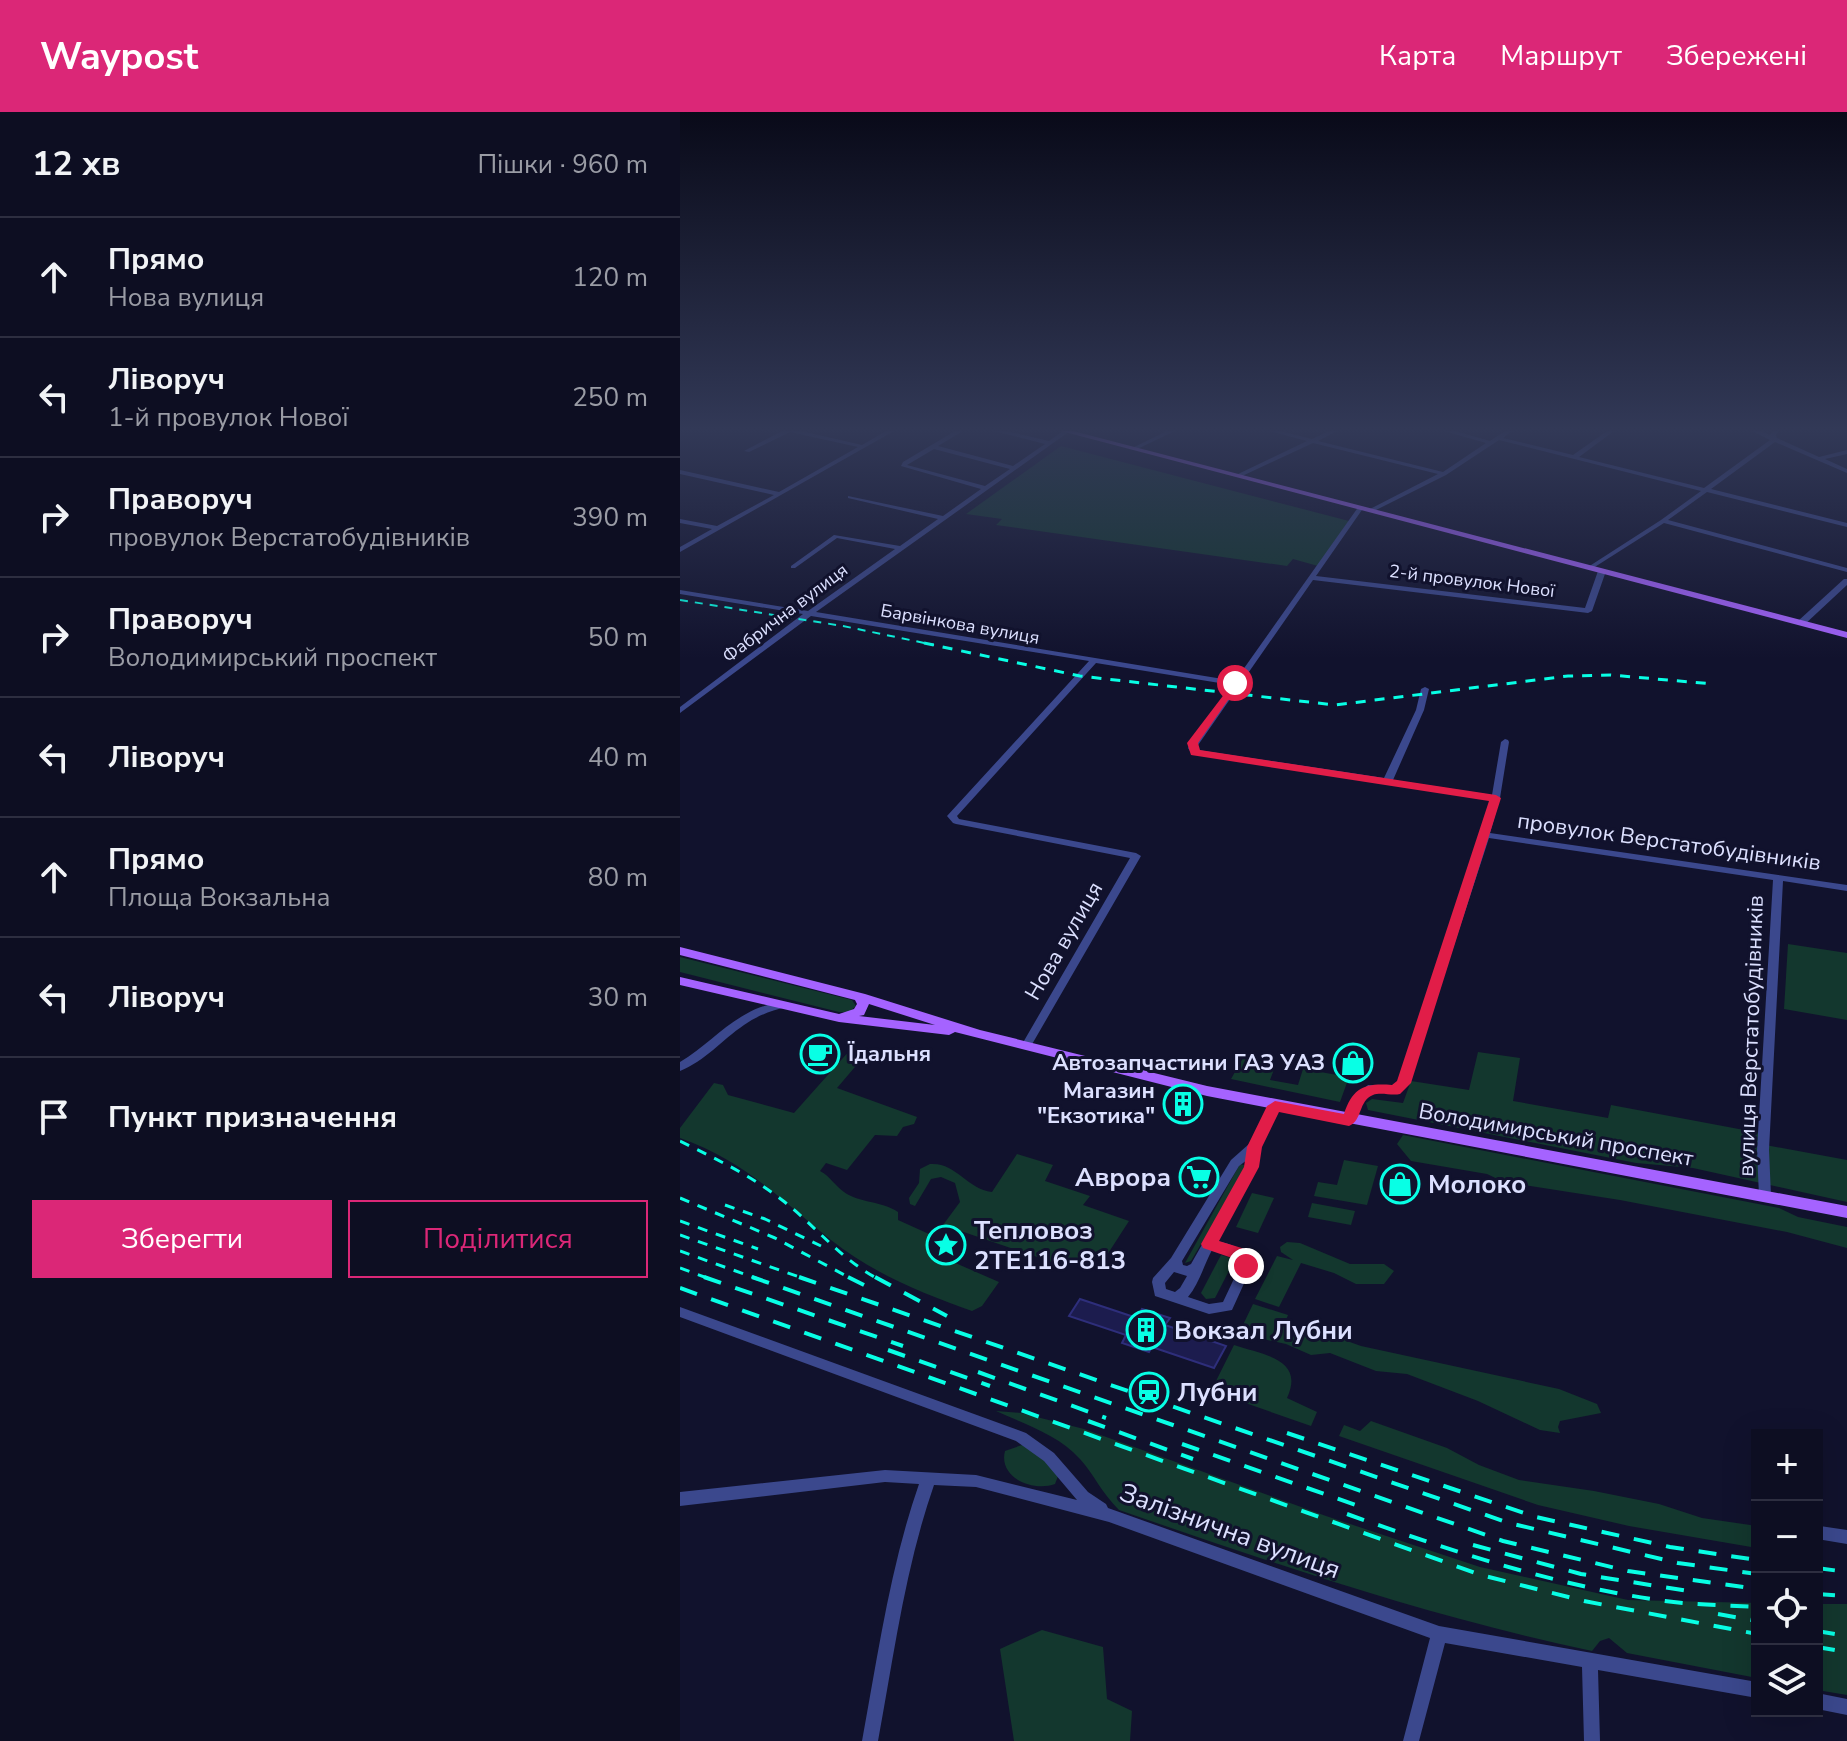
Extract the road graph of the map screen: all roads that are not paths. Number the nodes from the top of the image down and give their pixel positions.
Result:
1 (756, 507) edge
2 (895, 507) edge
3 (959, 507) edge
4 (1361, 507) joint
5 (1378, 507) edge
6 (1681, 507) edge
7 (1776, 507) edge
8 (1372, 510) junction
9 (944, 518) junction
10 (680, 521) edge
11 (1663, 521) junction
12 (1847, 525) edge
13 (717, 528) junction
14 (901, 548) junction
15 (680, 550) edge
16 (793, 567) dead end
17 (1590, 568) junction
18 (1847, 570) edge
19 (1602, 571) junction
20 (1311, 578) junction
21 (1847, 581) edge
22 (680, 592) edge
23 (808, 614) junction
24 (1801, 623) junction
25 (1847, 635) edge
26 (1093, 662) junction
27 (1235, 683) junction
28 (1425, 689) dead end
29 (680, 711) edge
30 (1505, 742) dead end
31 (1387, 782) junction
32 (1496, 798) junction
33 (1485, 835) junction
34 (1778, 878) junction
35 (1847, 888) edge
36 (680, 951) edge
37 (680, 981) edge
38 (861, 997) junction
39 (784, 1005) junction
40 (839, 1018) junction
41 (977, 1034) junction
42 (1026, 1046) junction
43 (680, 1067) edge
44 (1275, 1106) junction
45 (1349, 1121) junction
46 (1254, 1147) junction
47 (1765, 1196) junction
48 (1847, 1212) edge
49 (1209, 1244) junction
50 (1176, 1261) junction
51 (1196, 1267) junction
52 (1173, 1297) junction
53 (680, 1312) edge
54 (929, 1478) junction
55 (680, 1499) edge
56 (1109, 1515) junction
57 (1823, 1533) edge
58 (1847, 1537) edge
59 (1439, 1634) junction
60 (1590, 1660) junction
61 (1751, 1689) edge
62 (1823, 1702) edge
63 (1847, 1707) edge
64 (870, 1741) edge
65 (1411, 1741) edge
66 (1592, 1741) edge

1 - 13 street
2 - 9 street
3 - 9 street, Фабрична вулиця
4 - 8 main road
4 - 20 street
5 - 8 street
6 - 11 street
7 - 12 street
8 - 17 main road
9 - 14 street, Фабрична вулиця
10 - 13 street
11 - 17 street
11 - 18 street
13 - 15 street
14 - 16 street
14 - 23 street, Фабрична вулиця
17 - 19 main road
19 - 20 street, 2-й провулок Нової
19 - 24 main road
20 - 27 street
21 - 24 street
22 - 23 street, Барвінкова вулиця
23 - 26 street, Барвінкова вулиця
23 - 29 street, Фабрична вулиця
24 - 25 main road
26 - 27 street, Барвінкова вулиця
26 - 42 street, Нова вулиця
27 - 31 street
28 - 31 street
30 - 32 street, провулок Верстатобудівників
31 - 32 street
32 - 33 street, провулок Верстатобудівників
33 - 34 street, провулок Верстатобудівників
33 - 45 street, провулок Верстатобудівників
34 - 35 street, провулок Верстатобудівників
34 - 47 street, вулиця Верстатобудівників
36 - 38 main road, Володимирський проспект
37 - 39 main road, Володимирський проспект
38 - 40 main road
38 - 41 main road, Володимирський проспект
39 - 40 main road, Володимирський проспект
39 - 43 street
40 - 41 main road, Володимирський проспект
41 - 42 main road, Володимирський проспект
42 - 44 main road, Володимирський проспект
44 - 45 main road, Володимирський проспект
44 - 46 street
45 - 47 main road, Володимирський проспект
46 - 49 street
46 - 50 street
47 - 48 main road, Володимирський проспект
49 - 51 street
49 - 52 street
50 - 51 street
50 - 52 street
51 - 52 street
53 - 56 street
54 - 55 street, Залізнична вулиця
54 - 56 street, Залізнична вулиця
54 - 64 street
56 - 59 street, Залізнична вулиця
57 - 58 street
59 - 60 street, Залізнична вулиця
59 - 65 street
60 - 61 street, Залізнична вулиця
60 - 66 street
62 - 63 street

